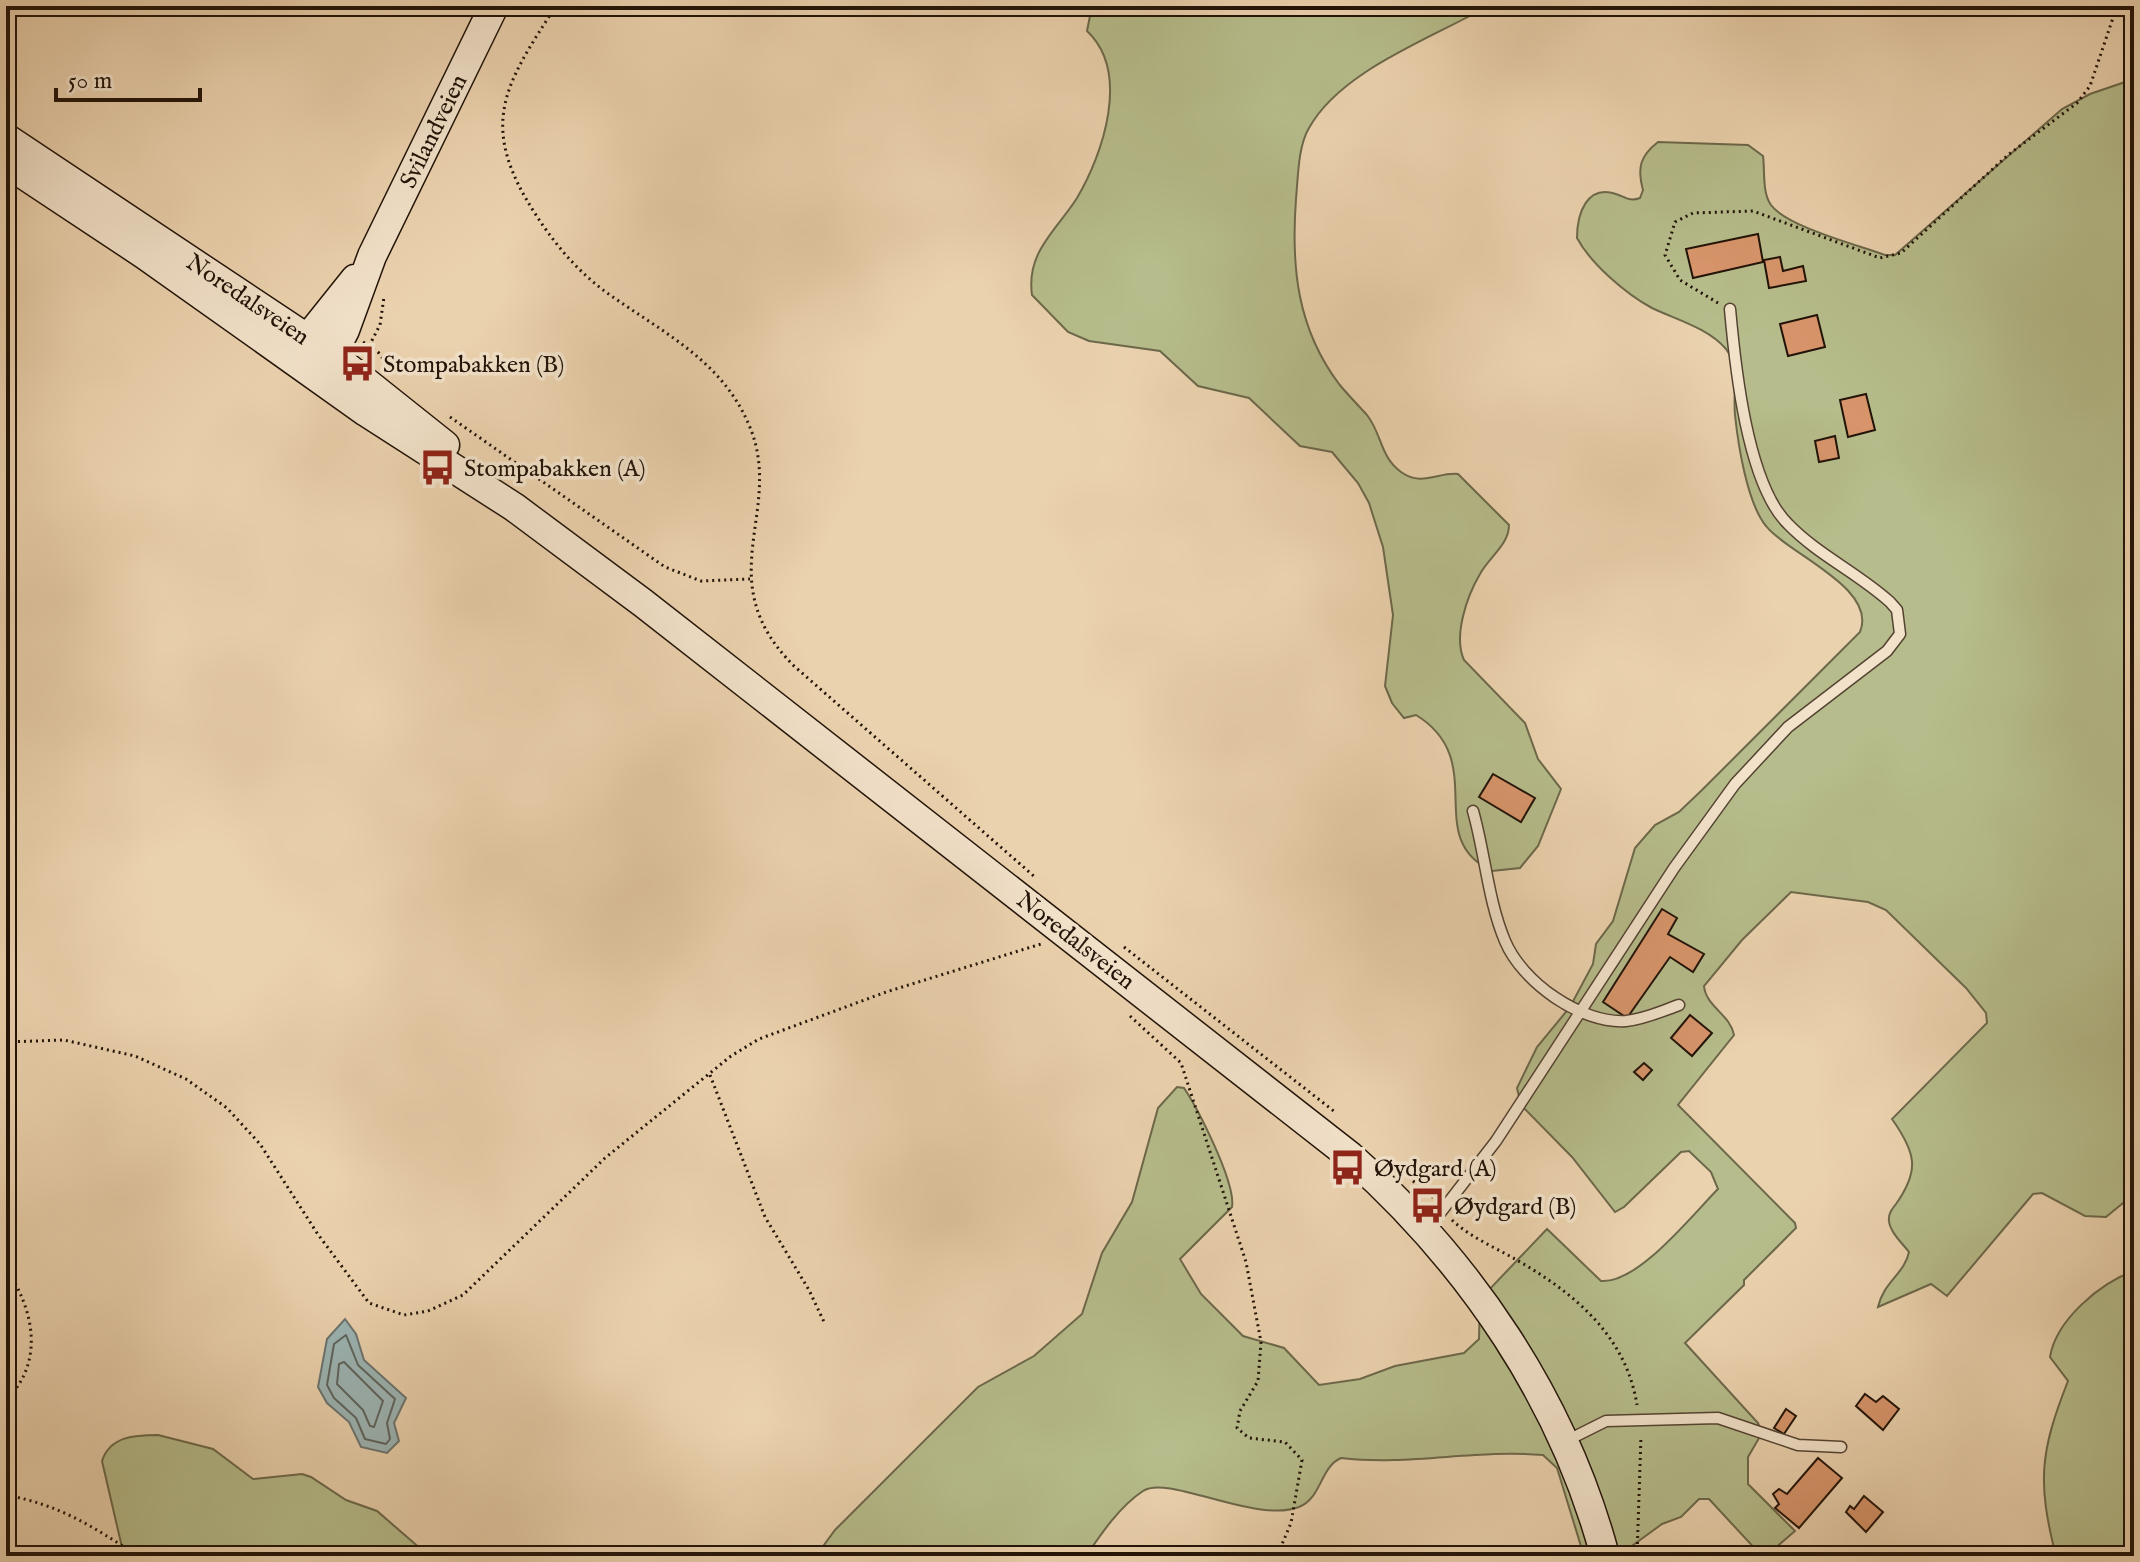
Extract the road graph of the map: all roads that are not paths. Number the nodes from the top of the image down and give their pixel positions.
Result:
1 (494, 6) edge
2 (6, 138) edge
3 (6, 163) edge
4 (372, 256) junction
5 (1730, 309) road end
6 (307, 339) junction
7 (320, 361) junction
8 (1473, 811) dead end
9 (1679, 1005) dead end
10 (1580, 1011) junction
11 (1427, 1230) junction
12 (1564, 1442) junction
13 (1841, 1447) dead end
14 (1605, 1556) edge

1 - 4 main road, Svilandveien
2 - 6 main road, Noredalsveien
3 - 7 main road, Noredalsveien
4 - 6 main road, Svilandveien
4 - 7 main road, Svilandveien
5 - 10 lane
6 - 7 main road
7 - 11 main road, Noredalsveien
8 - 10 lane
9 - 10 lane
10 - 11 lane
11 - 12 main road, Noredalsveien
12 - 13 lane
12 - 14 main road, Noredalsveien

